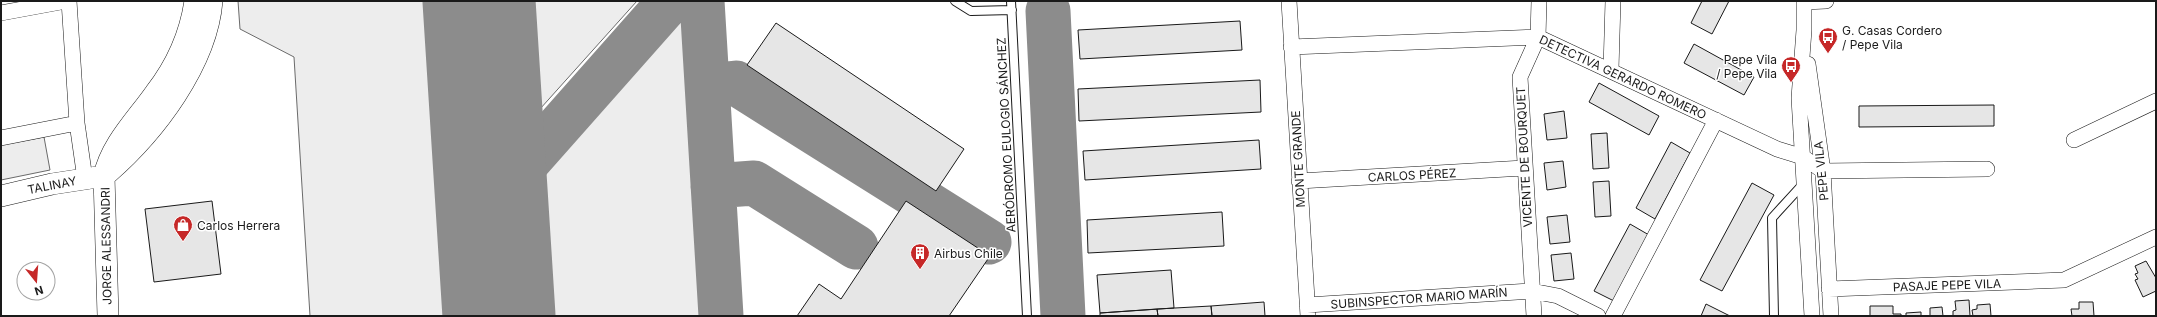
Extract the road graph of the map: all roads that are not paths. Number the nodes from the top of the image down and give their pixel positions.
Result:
1 (67, 1) edge
2 (195, 1) edge
3 (212, 1) edge
4 (955, 1) edge
5 (1011, 1) edge
6 (1288, 1) edge
7 (1539, 1) edge
8 (1613, 1) edge
9 (1804, 1) edge
10 (1826, 1) edge
11 (1012, 10) junction
12 (1, 13) edge
13 (1804, 30) junction
14 (1538, 37) junction
15 (1291, 47) junction
16 (1611, 69) junction
17 (2156, 101) edge
18 (1716, 120) junction
19 (77, 123) junction
20 (1, 138) edge
21 (2074, 140) dead end
22 (1803, 157) junction
23 (1524, 168) junction
24 (1987, 169) dead end
25 (1823, 171) junction
26 (94, 178) junction
27 (1299, 181) junction
28 (1804, 183) junction
29 (1, 196) edge
30 (2156, 237) edge
31 (1829, 290) junction
32 (1532, 291) junction
33 (1307, 310) edge
34 (1812, 315) edge
35 (1831, 315) edge
36 (108, 316) edge
37 (1027, 316) edge
38 (1534, 316) edge
39 (1598, 316) edge
40 (1613, 316) edge
41 (1774, 316) edge

1 - 12 street
1 - 19 street
2 - 26 main road, JORGE ALESSANDRI
3 - 26 main road, JORGE ALESSANDRI
4 - 11 lane
5 - 11 lane, AERÓDROMO EULOGIO SÁNCHEZ
6 - 15 street, MONTE GRANDE
7 - 14 street, VICENTE DE BOURQUET
8 - 16 street
9 - 10 street
9 - 13 street, PEPE VILA
11 - 37 lane, AERÓDROMO EULOGIO SÁNCHEZ
13 - 22 street, PEPE VILA
13 - 25 street, PEPE VILA
14 - 15 street, DETECTIVA GERARDO ROMERO
14 - 16 street, DETECTIVA GERARDO ROMERO
14 - 23 street, VICENTE DE BOURQUET
15 - 27 street, MONTE GRANDE
16 - 18 street, DETECTIVA GERARDO ROMERO
17 - 21 street
18 - 22 street, DETECTIVA GERARDO ROMERO
18 - 40 street
19 - 20 street
19 - 26 street
22 - 25 street, DETECTIVA GERARDO ROMERO
22 - 28 street, PEPE VILA
23 - 27 street, CARLOS PÉREZ
23 - 32 street, VICENTE DE BOURQUET
24 - 25 street
25 - 31 street, PEPE VILA
26 - 29 main road, TALINAY
26 - 36 main road, JORGE ALESSANDRI
27 - 33 street, MONTE GRANDE
28 - 34 street, PEPE VILA
28 - 41 lane
30 - 31 street, PASAJE PEPE VILA
31 - 35 street, PEPE VILA
32 - 33 street, SUBINSPECTOR MARIO MARÍN
32 - 38 street, VICENTE DE BOURQUET
32 - 39 street
34 - 35 street, PEPE VILA

